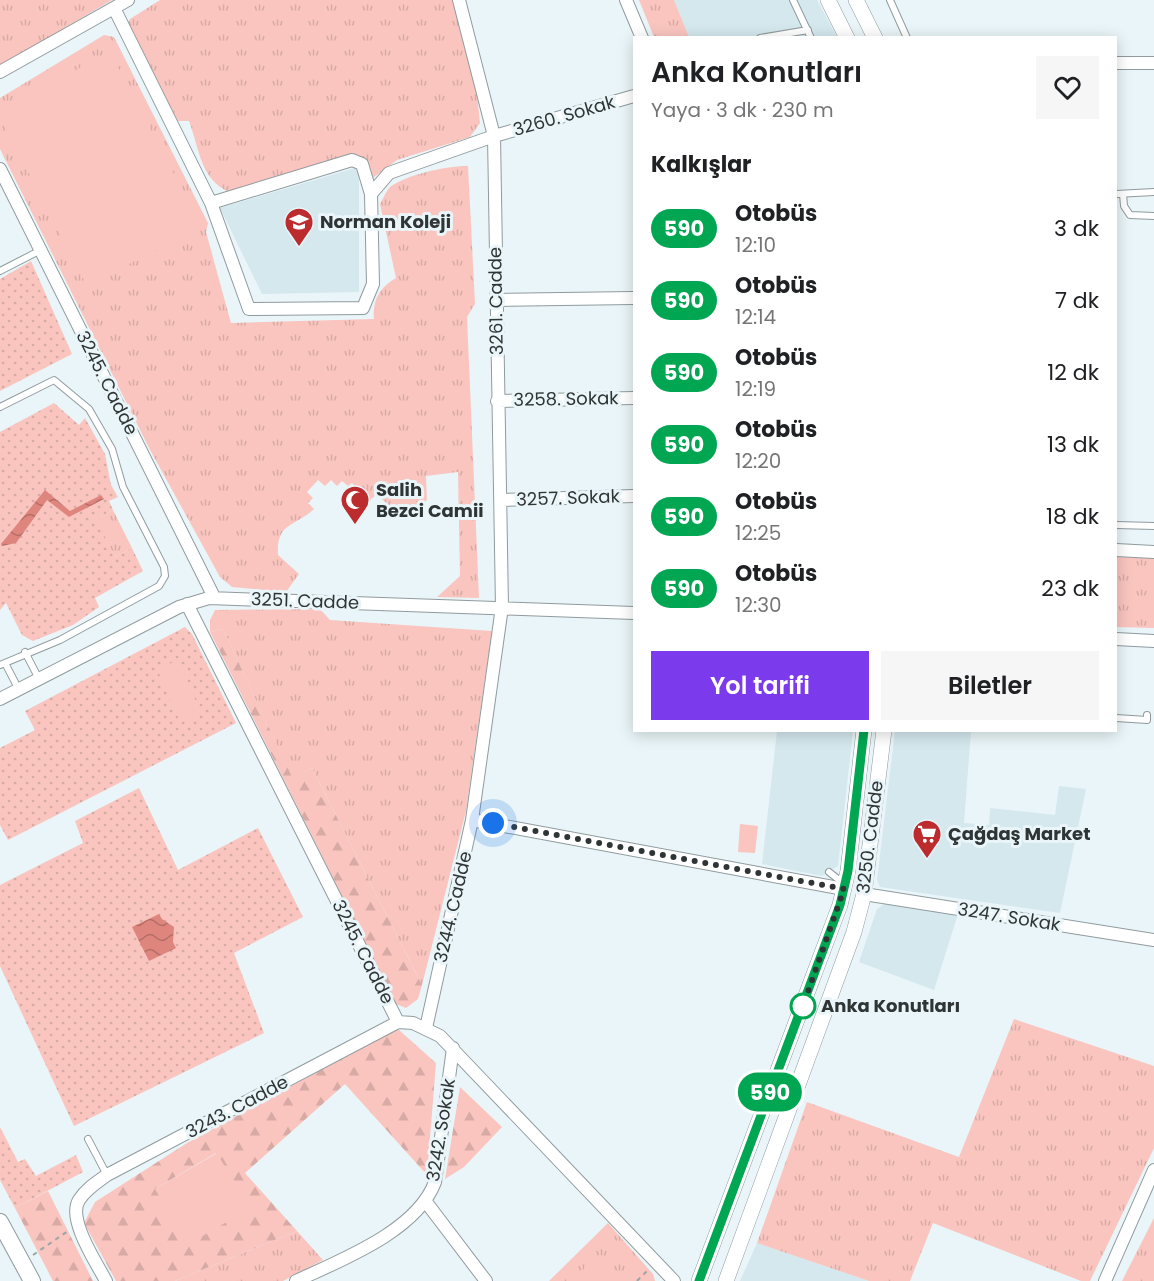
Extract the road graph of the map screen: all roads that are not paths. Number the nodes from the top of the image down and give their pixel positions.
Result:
1 (128, 0) edge
2 (459, 0) edge
3 (626, 0) edge
4 (793, 0) edge
5 (828, 0) edge
6 (856, 0) edge
7 (890, 0) edge
8 (114, 8) junction
9 (808, 30) junction
10 (641, 36) edge
11 (772, 36) edge
12 (810, 36) edge
13 (846, 36) edge
14 (874, 36) edge
15 (906, 36) edge
16 (1117, 63) edge
17 (1154, 63) edge
18 (0, 72) edge
19 (633, 96) edge
20 (494, 136) junction
21 (0, 169) edge
22 (1154, 192) edge
23 (371, 194) junction
24 (1120, 194) edge
25 (211, 203) junction
26 (1154, 216) edge
27 (41, 250) junction
28 (0, 271) edge
29 (633, 298) edge
30 (495, 300) junction
31 (633, 398) edge
32 (497, 401) junction
33 (0, 407) edge
34 (633, 496) edge
35 (501, 500) junction
36 (1117, 525) edge
37 (1154, 526) edge
38 (1117, 550) edge
39 (1154, 552) edge
40 (214, 597) junction
41 (188, 604) junction
42 (502, 608) junction
43 (633, 613) edge
44 (1117, 639) edge
45 (1154, 641) edge
46 (25, 652) junction
47 (2, 664) edge
48 (39, 680) junction
49 (19, 690) junction
50 (0, 699) edge
51 (1146, 715) dead end
52 (1117, 718) edge
53 (864, 732) edge
54 (884, 732) edge
55 (472, 820) junction
56 (829, 872) dead end
57 (845, 887) junction
58 (864, 894) junction
59 (1154, 940) edge
60 (398, 1022) junction
61 (426, 1028) junction
62 (453, 1048) junction
63 (88, 1138) dead end
64 (1154, 1170) edge
65 (107, 1175) junction
66 (426, 1202) junction
67 (0, 1222) edge
68 (32, 1281) edge
69 (106, 1281) edge
70 (296, 1281) edge
71 (486, 1281) edge
72 (674, 1281) edge
73 (699, 1281) edge
74 (726, 1281) edge
75 (1105, 1281) edge

1 - 8 street
2 - 20 street, 3261. Cadde
3 - 10 street
4 - 9 lane
5 - 13 street
6 - 14 street
7 - 15 lane
8 - 18 street
8 - 25 street
9 - 11 lane
9 - 12 lane
16 - 17 street
19 - 20 street, 3260. Sokak
20 - 23 street, 3260. Sokak
20 - 30 street, 3261. Cadde
21 - 27 street, 3245. Cadde
22 - 24 lane
23 - 25 street
23 - 25 street
24 - 26 lane
27 - 28 lane
27 - 40 street, 3245. Cadde
29 - 30 street
30 - 32 street, 3261. Cadde
31 - 32 street, 3258. Sokak
32 - 35 street, 3261. Cadde
33 - 46 lane
34 - 35 street, 3257. Sokak
35 - 42 street, 3261. Cadde
36 - 37 lane
38 - 39 street
40 - 41 street, 3251. Cadde
40 - 42 street, 3251. Cadde
41 - 48 street, 3251. Cadde
41 - 60 street, 3245. Cadde
42 - 43 street, 3251. Cadde
42 - 55 street, 3244. Cadde
44 - 45 street
46 - 47 lane
46 - 48 lane
47 - 49 lane
48 - 49 street, 3251. Cadde
49 - 50 street, 3251. Cadde
51 - 52 lane
53 - 57 street, 3250. Cadde
54 - 58 street, 3250. Cadde
55 - 57 street
55 - 61 street, 3244. Cadde
56 - 57 lane
57 - 73 street, 3250. Cadde
58 - 59 street, 3247. Sokak
58 - 74 street, 3250. Cadde
60 - 61 street, 3245. Cadde
60 - 65 street, 3243. Cadde
61 - 62 street, 3245. Cadde
62 - 66 street, 3242. Sokak
62 - 72 street, 3245. Cadde
63 - 65 lane
64 - 75 street
65 - 69 street, 3243. Cadde
66 - 70 street, 3242. Sokak
66 - 71 street
67 - 68 main road

